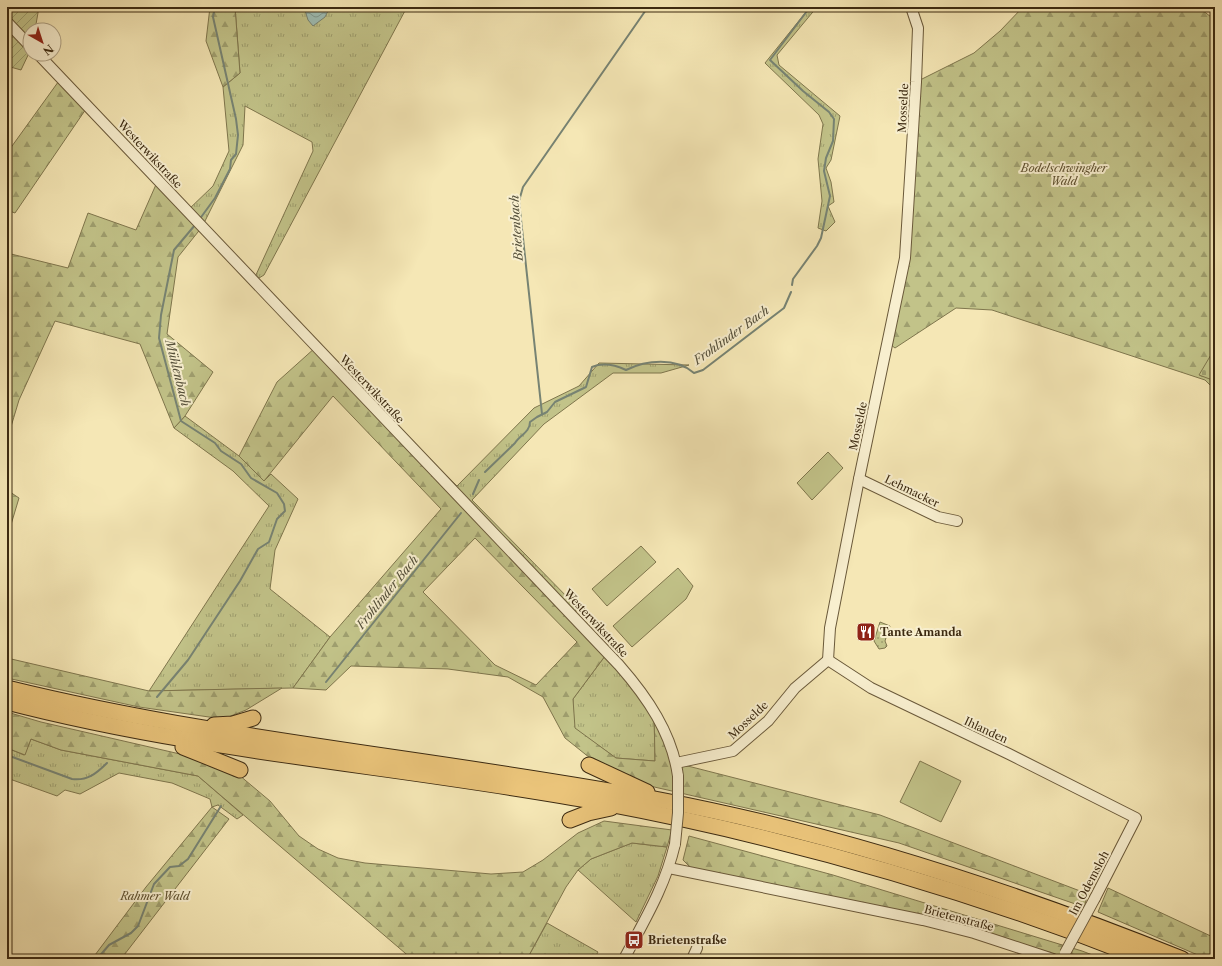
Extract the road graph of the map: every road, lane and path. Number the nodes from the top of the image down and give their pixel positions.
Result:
1 (911, 7) edge
2 (7, 22) edge
3 (22, 38) edge
4 (46, 62) edge
5 (859, 479) junction
6 (957, 521) dead end
7 (828, 660) junction
8 (7, 688) edge
9 (7, 702) edge
10 (253, 718) dead end
11 (187, 726) junction
12 (143, 732) junction
13 (676, 763) junction
14 (589, 765) dead end
15 (240, 770) dead end
16 (662, 800) junction
17 (622, 807) junction
18 (1136, 818) joint
19 (570, 820) dead end
20 (669, 868) junction
21 (697, 948) dead end
22 (1063, 956) edge
23 (624, 959) edge
24 (692, 959) edge
25 (1053, 959) edge
26 (1144, 959) edge
27 (1182, 959) edge

1 - 5 street, Mosselde
2 - 3 street
4 - 13 street, Westerwikstraße
5 - 6 street, Lehmacker
5 - 7 street, Mosselde
7 - 13 street, Mosselde
7 - 18 street, Ihlanden
8 - 11 highway
9 - 12 highway
10 - 11 highway
11 - 16 highway
12 - 15 highway
12 - 17 highway
13 - 20 street, bridge
14 - 16 highway
16 - 27 highway
17 - 19 highway
17 - 26 highway
18 - 22 street, Im Odemsloh, bridge
20 - 23 street
20 - 25 street, Brietenstraße
21 - 24 street

